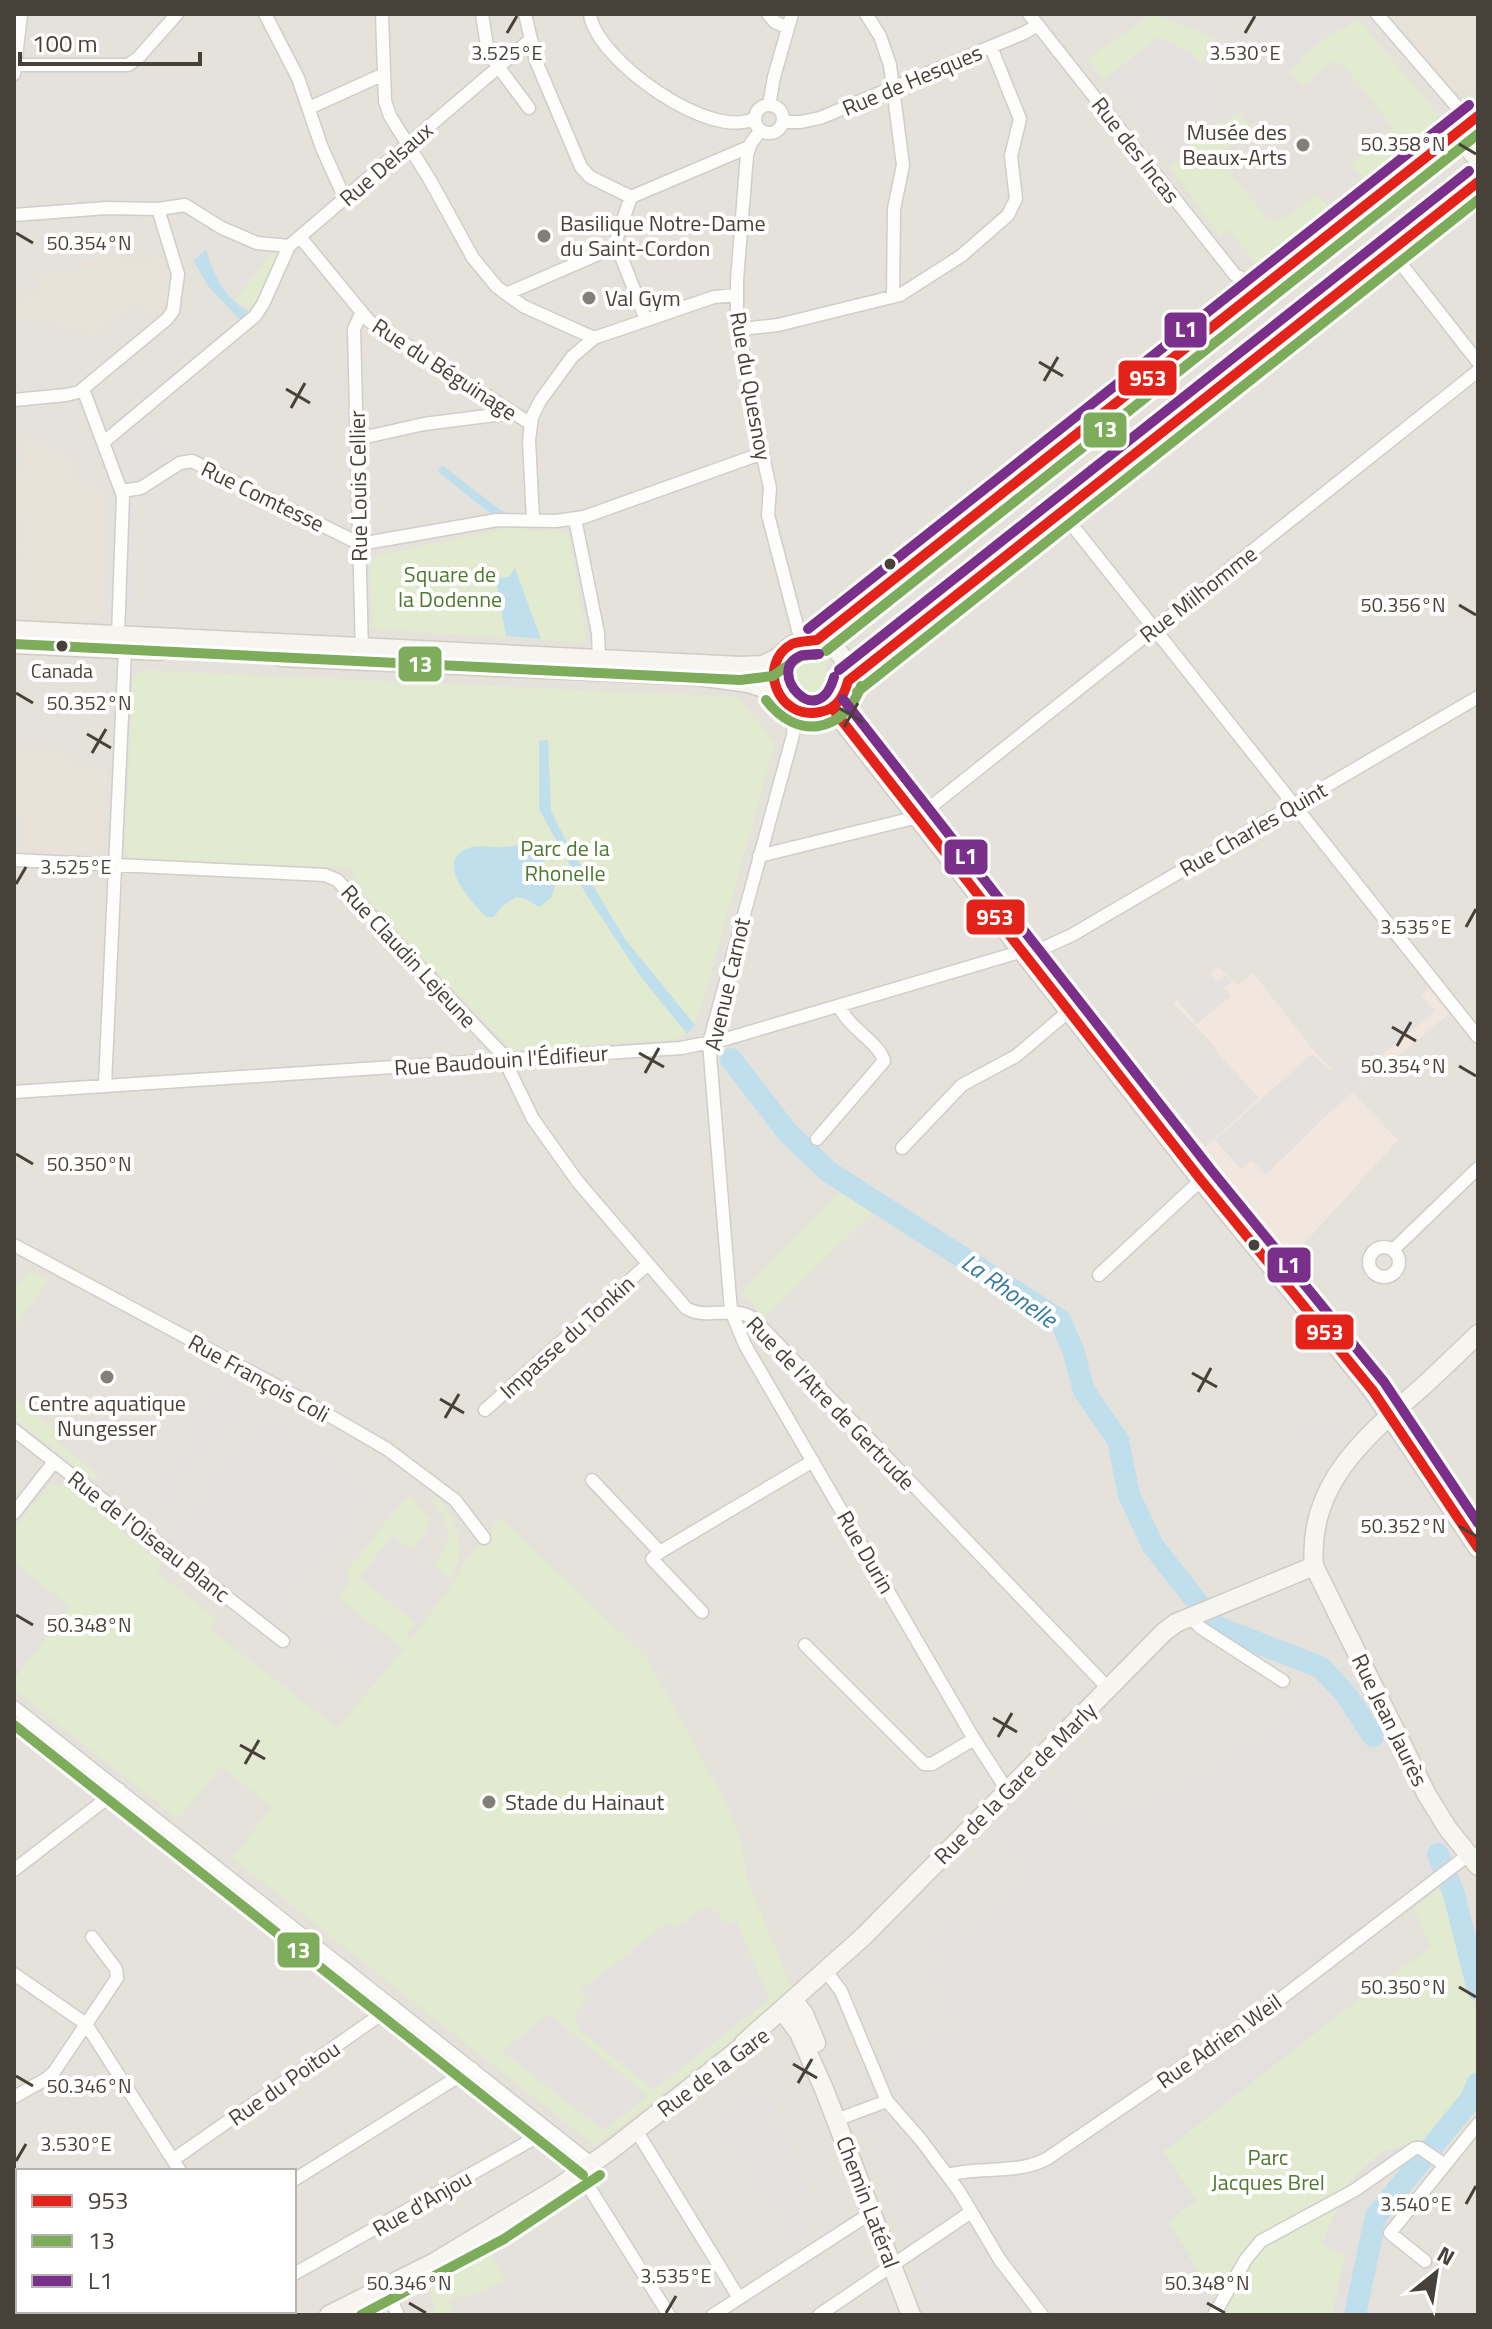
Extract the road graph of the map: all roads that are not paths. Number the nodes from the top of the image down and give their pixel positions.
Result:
1 (21, 14) edge
2 (177, 14) edge
3 (265, 14) edge
4 (382, 14) edge
5 (482, 14) edge
6 (525, 14) edge
7 (590, 14) edge
8 (768, 14) edge
9 (792, 14) edge
10 (866, 14) edge
11 (1029, 14) edge
12 (1377, 14) edge
13 (1038, 25) junction
14 (788, 28) junction
15 (530, 40) junction
16 (991, 47) junction
17 (15, 65) edge
18 (498, 68) junction
19 (384, 74) junction
20 (893, 87) junction
21 (769, 105) junction
22 (309, 108) junction
23 (529, 108) dead end
24 (1473, 121) edge
25 (783, 122) junction
26 (758, 124) junction
27 (406, 145) junction
28 (749, 147) junction
29 (1478, 159) edge
30 (1478, 182) edge
31 (631, 197) junction
32 (345, 199) junction
33 (158, 209) junction
34 (14, 215) edge
35 (300, 237) junction
36 (289, 246) junction
37 (617, 246) junction
38 (1391, 251) junction
39 (1235, 275) junction
40 (1267, 284) junction
41 (506, 294) junction
42 (736, 295) junction
43 (893, 297) junction
44 (1234, 310) junction
45 (361, 314) junction
46 (646, 320) junction
47 (741, 329) junction
48 (594, 338) junction
49 (1478, 362) edge
50 (1478, 371) edge
51 (83, 389) junction
52 (14, 400) edge
53 (511, 413) junction
54 (531, 424) junction
55 (357, 439) junction
56 (105, 441) junction
57 (763, 453) junction
58 (122, 491) junction
59 (1061, 511) junction
60 (575, 519) junction
61 (533, 520) junction
62 (360, 544) junction
63 (1154, 629) junction
64 (14, 630) edge
65 (809, 640) junction
66 (121, 643) junction
67 (14, 644) edge
68 (362, 653) junction
69 (779, 657) junction
70 (599, 658) junction
71 (848, 681) junction
72 (777, 692) junction
73 (1478, 697) edge
74 (832, 708) junction
75 (795, 711) junction
76 (1294, 805) junction
77 (918, 817) junction
78 (759, 856) junction
79 (14, 860) edge
80 (114, 865) junction
81 (1024, 954) junction
82 (839, 1006) junction
83 (1069, 1011) junction
84 (1478, 1037) edge
85 (709, 1043) junction
86 (505, 1059) junction
87 (105, 1085) junction
88 (14, 1092) edge
89 (817, 1139) dead end
90 (902, 1148) dead end
91 (1478, 1168) edge
92 (1201, 1180) junction
93 (14, 1245) edge
94 (1393, 1250) dead end
95 (648, 1264) junction
96 (1099, 1275) dead end
97 (731, 1311) junction
98 (1478, 1334) edge
99 (485, 1410) dead end
100 (1391, 1415) junction
101 (14, 1430) edge
102 (813, 1461) junction
103 (54, 1462) junction
104 (592, 1480) dead end
105 (14, 1513) edge
106 (484, 1538) dead end
107 (1478, 1548) edge
108 (660, 1552) junction
109 (1314, 1566) junction
110 (702, 1612) dead end
111 (1193, 1616) junction
112 (283, 1641) dead end
113 (805, 1645) dead end
114 (1283, 1681) dead end
115 (1108, 1688) junction
116 (14, 1707) edge
117 (31, 1720) junction
118 (14, 1732) edge
119 (974, 1739) junction
120 (119, 1789) junction
121 (1007, 1790) junction
122 (1473, 1861) edge
123 (14, 1870) edge
124 (92, 1937) dead end
125 (14, 1974) edge
126 (829, 1975) junction
127 (393, 2006) junction
128 (791, 2009) junction
129 (86, 2024) junction
130 (472, 2068) junction
131 (14, 2097) edge
132 (887, 2101) junction
133 (836, 2120) junction
134 (1478, 2124) edge
135 (549, 2130) junction
136 (636, 2130) junction
137 (1440, 2162) junction
138 (177, 2165) edge
139 (586, 2168) junction
140 (947, 2175) junction
141 (296, 2179) edge
142 (971, 2212) junction
143 (871, 2213) junction
144 (1425, 2261) dead end
145 (892, 2267) junction
146 (296, 2273) edge
147 (386, 2288) junction
148 (739, 2298) junction
149 (329, 2315) edge
150 (398, 2315) edge
151 (669, 2315) edge
152 (713, 2315) edge
153 (819, 2315) edge
154 (911, 2315) edge
155 (1042, 2315) edge
156 (1214, 2315) edge

1 - 17 street
2 - 17 street
3 - 22 street
4 - 19 street
5 - 18 street
6 - 15 street
7 - 26 street
8 - 14 street
9 - 14 street
10 - 20 street
11 - 13 street, Rue des Incas
12 - 24 street
13 - 16 street, Rue de Hesques
13 - 39 street, Rue des Incas
14 - 21 street
15 - 18 street, Rue Delsaux
15 - 31 street
16 - 20 street, Rue de Hesques
16 - 43 street
18 - 23 street
18 - 27 street, Rue Delsaux
19 - 22 street
19 - 27 street
20 - 25 street, Rue de Hesques
20 - 43 street
21 - 25 street
21 - 26 street
22 - 32 street
24 - 29 main road
24 - 40 main road
25 - 26 street
26 - 28 street
27 - 32 street, Rue Delsaux
27 - 41 street
28 - 31 street
28 - 42 street, Rue du Quesnoy
30 - 38 main road
31 - 37 street
32 - 35 street, Rue Delsaux
33 - 34 street
33 - 36 street
33 - 51 street
35 - 36 street, Rue Delsaux
35 - 45 street, Rue du Béguinage
36 - 56 street
37 - 41 street
37 - 46 street
38 - 49 street
38 - 59 main road
39 - 40 street
39 - 44 street
40 - 44 main road
41 - 48 street
42 - 46 street
42 - 47 street, Rue du Quesnoy
43 - 47 street
44 - 65 main road
45 - 53 street, Rue du Béguinage
45 - 55 street, Rue Louis Cellier
46 - 48 street
47 - 57 street, Rue du Quesnoy
48 - 54 street
50 - 63 street, Rue Milhomme
51 - 52 street
51 - 56 street
53 - 54 street, Rue du Béguinage
53 - 55 street
54 - 61 street
55 - 62 street, Rue Louis Cellier
56 - 58 street
57 - 60 street
57 - 65 street, Rue du Quesnoy
58 - 62 street, Rue Comtesse
58 - 66 street
59 - 63 street
59 - 71 main road
60 - 61 street
60 - 70 street
61 - 62 street
62 - 68 street, Rue Louis Cellier
63 - 76 street
63 - 77 street, Rue Milhomme
64 - 66 main road
65 - 69 main road
65 - 71 main road
66 - 67 main road
66 - 68 main road
66 - 80 street
68 - 70 main road
68 - 72 main road
69 - 70 main road
69 - 72 main road
71 - 74 main road
72 - 75 main road
73 - 76 street, Rue Charles Quint
74 - 75 main road
74 - 77 main road
75 - 78 street, Avenue Carnot
76 - 81 street, Rue Charles Quint
76 - 84 street
77 - 78 street
77 - 81 main road
78 - 85 street, Avenue Carnot
79 - 80 street, Rue Claudin Lejeune
80 - 86 street, Rue Claudin Lejeune
80 - 87 street
81 - 82 street, Rue Baudouin l'Édifieur
81 - 83 main road
82 - 85 street, Rue Baudouin l'Édifieur
82 - 89 street
83 - 90 street
83 - 92 main road
85 - 86 street, Rue Baudouin l'Édifieur
85 - 97 street, Avenue Carnot
86 - 87 street, Rue Baudouin l'Édifieur
86 - 95 street, Rue de l'Atre de Gertrude
87 - 88 street, Rue Baudouin l'Édifieur
91 - 94 street
92 - 96 street
92 - 100 main road
93 - 106 street, Rue François Coli
95 - 97 street, Rue de l'Atre de Gertrude
95 - 99 street, Impasse du Tonkin
97 - 102 street, Rue Durin
97 - 115 street, Rue de l'Atre de Gertrude
98 - 100 main road
100 - 107 main road
100 - 109 main road
101 - 103 street, Rue de l'Oiseau Blanc
102 - 108 street
102 - 119 street, Rue Durin
103 - 105 street
103 - 112 street, Rue de l'Oiseau Blanc
104 - 108 street
108 - 110 street
109 - 111 main road, Rue de la Gare de Marly
109 - 122 main road, Rue Jean Jaurès
111 - 114 street
111 - 115 main road, Rue de la Gare de Marly
113 - 119 street
115 - 121 main road, Rue de la Gare de Marly
116 - 117 street
117 - 118 street
117 - 120 street
119 - 121 street, Rue Durin
120 - 123 street
120 - 127 street
121 - 126 main road, Rue de la Gare de Marly
122 - 140 street, Rue Adrien Weil
124 - 129 street
125 - 129 street
126 - 128 main road
126 - 132 street
127 - 130 street
127 - 138 street, Rue du Poitou
128 - 133 main road, Chemin Latéral
128 - 136 main road, Rue de la Gare
129 - 131 street
129 - 138 street
130 - 135 street
130 - 141 street
132 - 133 street
132 - 140 street
133 - 143 main road, Chemin Latéral
134 - 137 street
135 - 139 street
135 - 146 street, Rue d'Anjou
136 - 139 main road, Rue de la Gare
136 - 148 street
137 - 144 street
137 - 156 street
139 - 147 main road, Rue de la Gare
139 - 151 street
140 - 142 street
142 - 145 street
142 - 155 street
143 - 145 main road, Chemin Latéral
143 - 148 street
145 - 153 street
145 - 154 main road, Chemin Latéral
147 - 149 main road, Rue de la Gare
147 - 150 street
148 - 152 street

